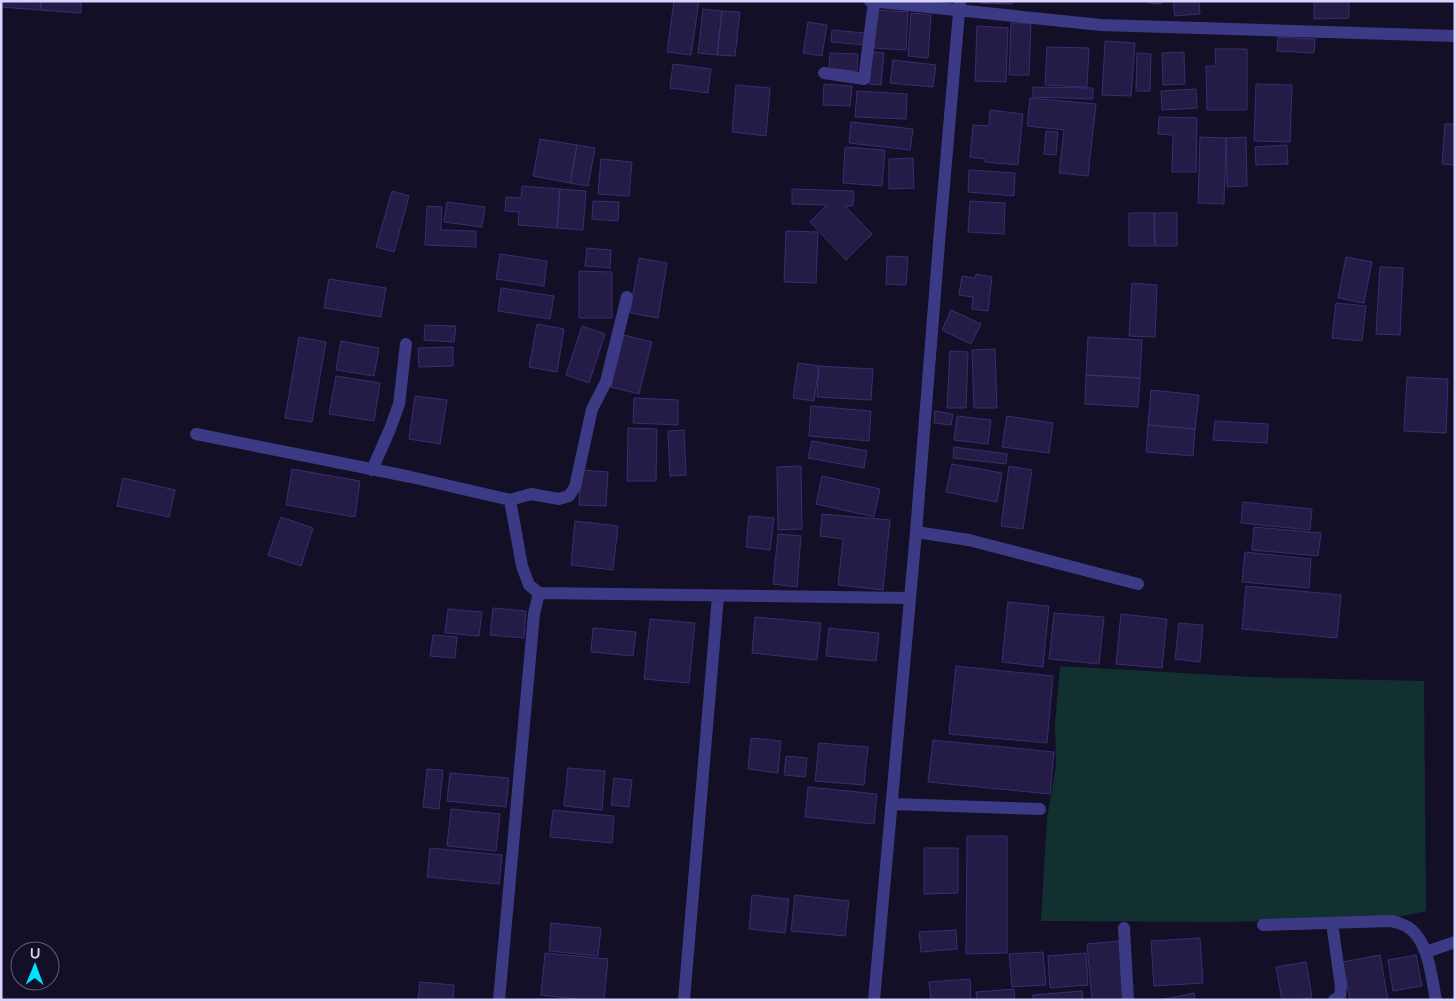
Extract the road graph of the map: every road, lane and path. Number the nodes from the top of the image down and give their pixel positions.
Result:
1 (870, 1) edge
2 (874, 2) edge
3 (959, 6) edge
4 (1455, 36) edge
5 (824, 73) dead end
6 (627, 297) dead end
7 (406, 344) dead end
8 (196, 434) dead end
9 (372, 470) junction
10 (510, 500) junction
11 (916, 532) junction
12 (1138, 584) dead end
13 (540, 593) junction
14 (718, 596) junction
15 (910, 598) junction
16 (892, 804) junction
17 (1040, 809) dead end
18 (1332, 923) junction
19 (1263, 925) dead end
20 (1124, 928) dead end
21 (1455, 942) edge
22 (1426, 952) junction
23 (499, 1000) edge
24 (684, 1000) edge
25 (874, 1000) edge
26 (1128, 1000) edge
27 (1334, 1000) edge
28 (1436, 1000) edge

1 - 2 street
2 - 3 street
2 - 5 street
3 - 4 street
3 - 11 street
6 - 10 street
7 - 9 street
8 - 9 street
9 - 10 street
10 - 13 street
11 - 12 street
11 - 15 street
13 - 14 street
13 - 23 street
14 - 15 street
14 - 24 street
15 - 16 street
16 - 17 street
16 - 25 street
18 - 19 street
18 - 22 street
18 - 27 street
20 - 26 street
21 - 22 street
22 - 28 street

